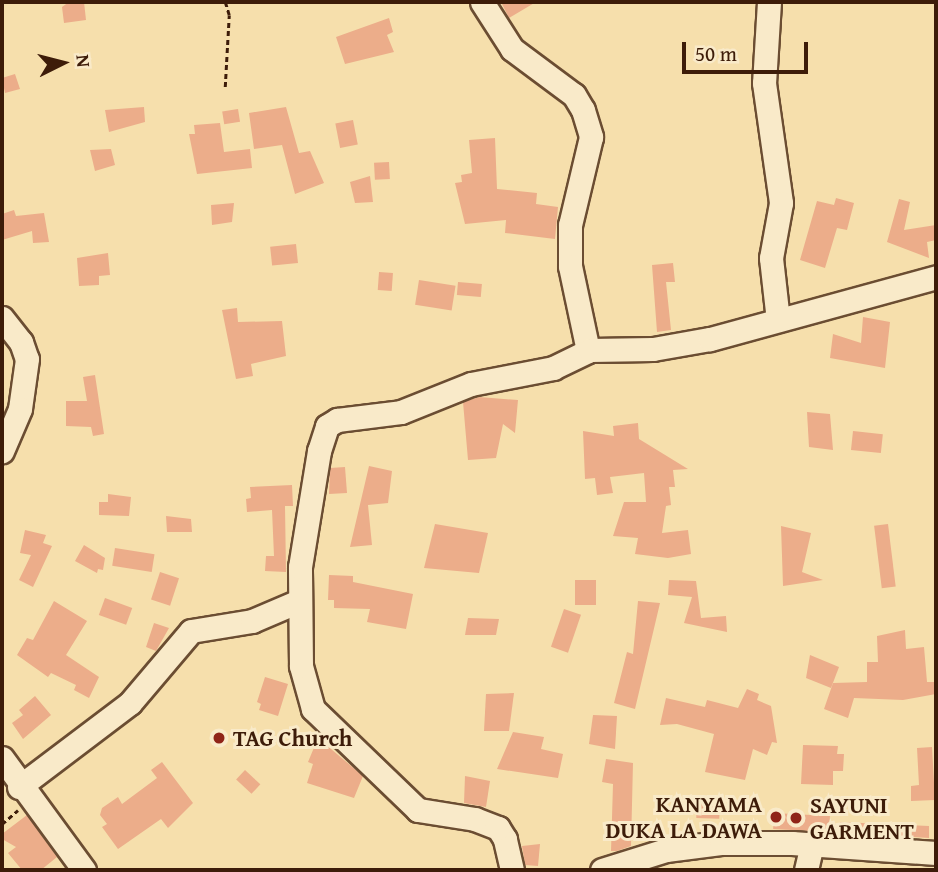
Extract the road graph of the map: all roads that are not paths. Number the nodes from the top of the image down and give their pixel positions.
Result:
1 (482, 2) edge
2 (769, 2) edge
3 (936, 277) edge
4 (2, 318) edge
5 (778, 320) junction
6 (588, 351) junction
7 (2, 450) edge
8 (299, 601) junction
9 (2, 758) edge
10 (19, 787) junction
11 (812, 845) junction
12 (936, 853) edge
13 (84, 870) edge
14 (512, 870) edge
15 (602, 870) edge
16 (806, 870) edge

1 - 6 street
2 - 5 street
3 - 5 street
4 - 7 street
5 - 6 street
6 - 8 street
8 - 10 street
8 - 14 street
9 - 10 street
10 - 13 street
11 - 12 street
11 - 15 street
11 - 16 street

